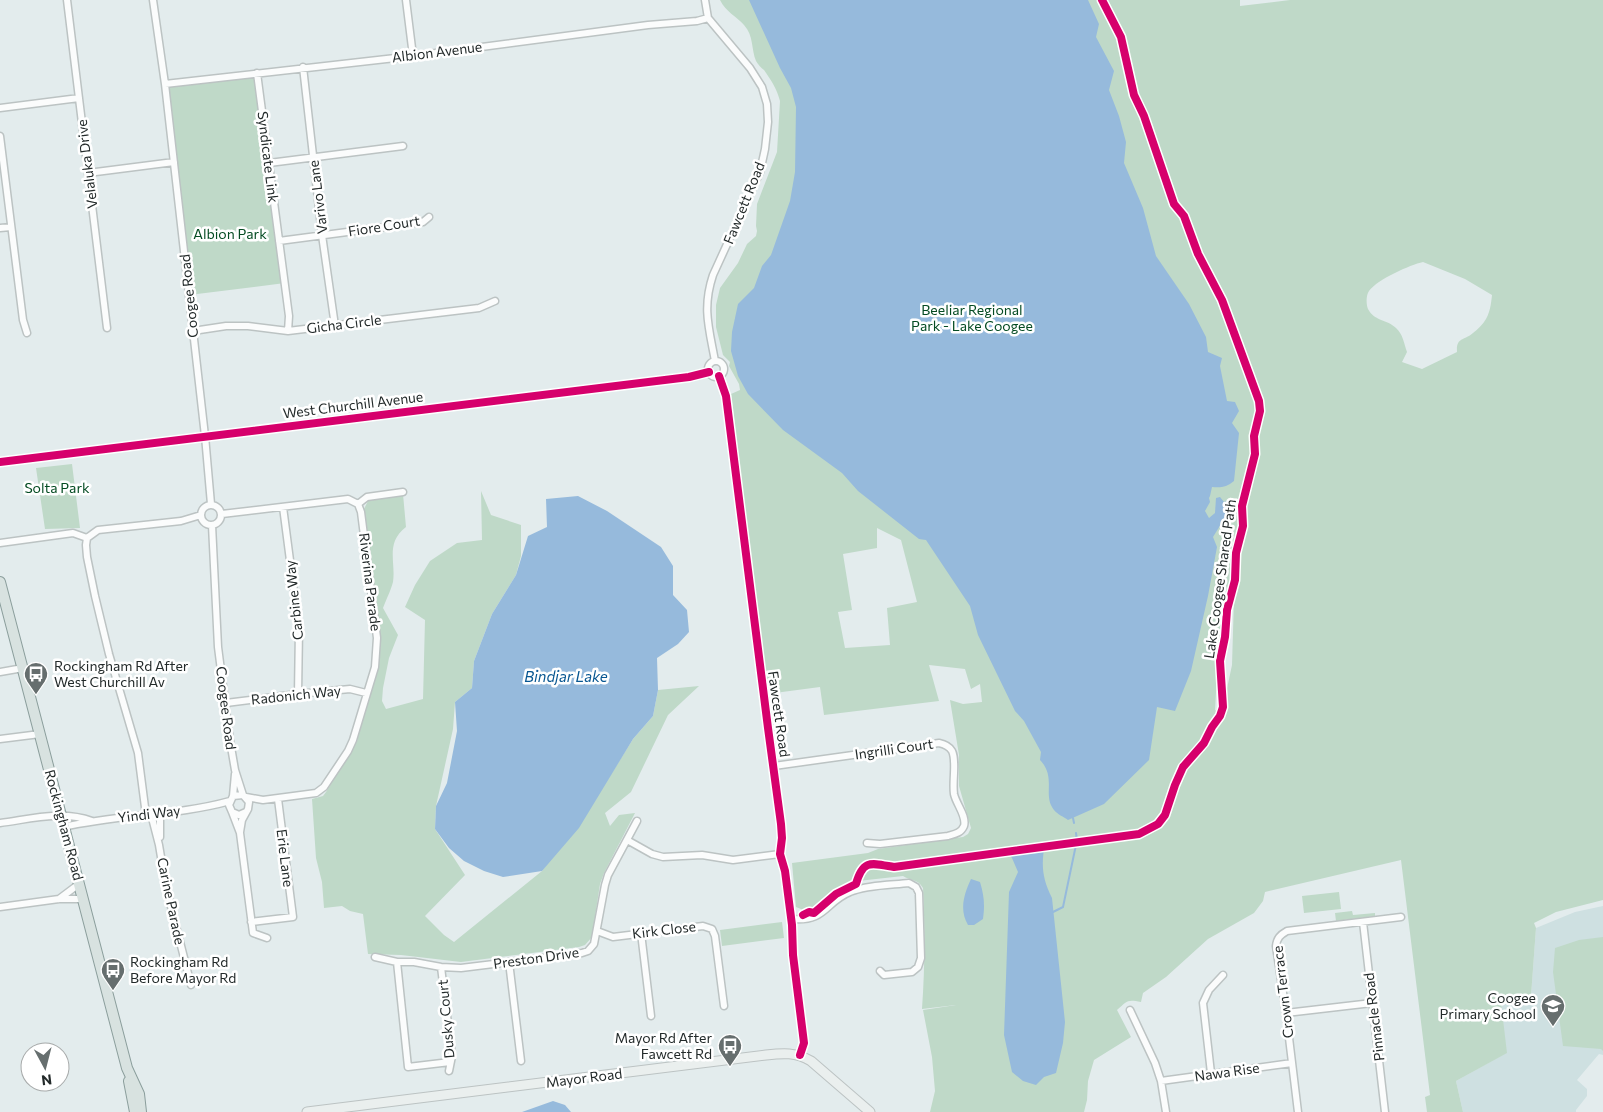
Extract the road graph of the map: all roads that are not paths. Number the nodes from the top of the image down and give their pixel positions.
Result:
1 (67, 0) edge
2 (153, 0) edge
3 (406, 0) edge
4 (704, 0) edge
5 (708, 18) junction
6 (413, 56) junction
7 (303, 67) junction
8 (257, 73) junction
9 (165, 84) junction
10 (79, 98) junction
11 (0, 108) edge
12 (0, 136) edge
13 (403, 146) dead end
14 (1, 150) edge
15 (313, 157) junction
16 (174, 162) junction
17 (269, 163) junction
18 (88, 173) junction
19 (430, 217) dead end
20 (11, 227) junction
21 (0, 228) edge
22 (322, 235) junction
23 (279, 241) junction
24 (494, 301) dead end
25 (335, 326) junction
26 (107, 328) dead end
27 (193, 331) junction
28 (288, 331) junction
29 (27, 333) dead end
30 (715, 361) junction
31 (709, 372) junction
32 (719, 376) junction
33 (205, 436) junction
34 (0, 462) edge
35 (403, 492) dead end
36 (211, 504) junction
37 (358, 504) junction
38 (283, 507) junction
39 (222, 514) junction
40 (201, 515) junction
41 (212, 525) junction
42 (87, 538) junction
43 (0, 543) edge
44 (0, 582) edge
45 (23, 668) junction
46 (0, 672) edge
47 (366, 693) junction
48 (298, 694) junction
49 (226, 703) junction
50 (40, 734) junction
51 (0, 739) edge
52 (774, 766) junction
53 (235, 770) junction
54 (324, 787) joint
55 (244, 796) junction
56 (232, 798) junction
57 (278, 799) junction
58 (263, 800) junction
59 (207, 807) junction
60 (231, 810) junction
61 (247, 811) junction
62 (160, 813) junction
63 (61, 814) junction
64 (148, 814) junction
65 (92, 821) junction
66 (637, 821) dead end
67 (0, 823) edge
68 (64, 827) junction
69 (240, 833) junction
70 (627, 840) junction
71 (867, 842) dead end
72 (159, 845) junction
73 (780, 854) junction
74 (79, 884) junction
75 (59, 899) junction
76 (83, 899) junction
77 (0, 907) edge
78 (1401, 917) dead end
79 (792, 920) junction
80 (251, 922) junction
81 (1363, 922) junction
82 (597, 931) junction
83 (641, 933) junction
84 (267, 938) dead end
85 (375, 957) dead end
86 (396, 962) junction
87 (509, 962) junction
88 (441, 967) junction
89 (880, 971) dead end
90 (1224, 975) dead end
91 (191, 986) dead end
92 (1372, 1003) junction
93 (724, 1006) dead end
94 (1130, 1010) dead end
95 (1286, 1013) junction
96 (652, 1016) dead end
97 (800, 1055) junction
98 (521, 1061) dead end
99 (450, 1062) junction
100 (1292, 1063) junction
101 (128, 1068) junction
102 (449, 1071) dead end
103 (1211, 1073) junction
104 (1162, 1081) junction
105 (135, 1112) edge
106 (141, 1112) edge
107 (307, 1112) edge
108 (870, 1112) edge
109 (1166, 1112) edge
110 (1298, 1112) edge
111 (1385, 1112) edge

1 - 10 street, Velaluka Drive
2 - 9 street, Coogee Road
3 - 6 street
4 - 5 street, Fawcett Road
5 - 6 street, Albion Avenue
5 - 30 street, Fawcett Road
6 - 7 street, Albion Avenue
7 - 8 street, Albion Avenue
7 - 15 street, Varivo Lane
8 - 9 street, Albion Avenue
8 - 17 street, Syndicate Link
9 - 16 street, Coogee Road
10 - 11 street
10 - 18 street, Velaluka Drive
12 - 14 street
13 - 15 street
14 - 20 street
15 - 17 street
15 - 22 street, Varivo Lane
16 - 18 street
16 - 27 street, Coogee Road
17 - 23 street, Syndicate Link
18 - 26 street, Velaluka Drive
19 - 22 street, Fiore Court
20 - 21 street
20 - 29 street
22 - 23 street, Fiore Court
22 - 25 street, Varivo Lane
23 - 28 street, Syndicate Link
24 - 25 street, Gicha Circle
25 - 28 street, Gicha Circle
27 - 28 street, Gicha Circle
27 - 33 street, Coogee Road
30 - 31 street
30 - 32 street
31 - 32 street
31 - 33 street, West Churchill Avenue
32 - 52 street, Fawcett Road
33 - 34 street, West Churchill Avenue
33 - 36 street, Coogee Road
35 - 37 street
36 - 39 street
36 - 40 street
37 - 38 street
37 - 47 street, Riverina Parade
38 - 39 street
38 - 48 street, Carbine Way
39 - 41 street
40 - 41 street
40 - 42 street
41 - 49 street, Coogee Road
42 - 43 street
42 - 64 street
44 - 45 main road, Rockingham Road
45 - 46 street
45 - 50 main road, Rockingham Road
47 - 48 street, Radonich Way
47 - 54 street, Riverina Parade
48 - 49 street, Radonich Way
49 - 53 street, Coogee Road
50 - 51 street
50 - 63 main road, Rockingham Road
52 - 71 street, Ingrilli Court
52 - 73 street, Fawcett Road
53 - 55 street, Coogee Road
53 - 56 street, Coogee Road
54 - 57 street, Yindi Way
55 - 56 street, Yindi Way
55 - 58 street, Yindi Way
55 - 61 street
56 - 59 street, Yindi Way
56 - 60 street
57 - 58 street, Yindi Way
57 - 80 street, Erie Lane
58 - 61 street, Yindi Way
59 - 60 street, Yindi Way
59 - 62 street, Yindi Way
60 - 61 street, Yindi Way
60 - 69 street
61 - 69 street
62 - 64 street, Yindi Way
62 - 72 street, Carine Parade
63 - 65 street, Yindi Way
63 - 67 street, Yindi Way
63 - 68 main road, Rockingham Road
64 - 65 street, Yindi Way
64 - 72 street, Carine Parade
65 - 68 street, Yindi Way
66 - 70 street, Preston Drive
68 - 74 main road, Rockingham Road
69 - 80 street
70 - 73 street
70 - 82 street, Preston Drive
72 - 91 street, Carine Parade
73 - 79 street, Fawcett Road
74 - 75 street
74 - 76 main road, Rockingham Road
75 - 76 street
75 - 77 street
76 - 101 main road, Rockingham Road
78 - 81 street, Crown Terrace
79 - 89 street
79 - 97 street, Fawcett Road
80 - 84 street
81 - 92 street, Pinnacle Road
81 - 95 street, Crown Terrace
82 - 83 street, Kirk Close
82 - 87 street, Preston Drive
83 - 93 street, Kirk Close
83 - 96 street
85 - 86 street, Preston Drive
86 - 88 street, Preston Drive
86 - 99 street
87 - 88 street, Preston Drive
87 - 98 street
88 - 99 street, Dusky Court
90 - 103 street
92 - 95 street
92 - 111 street, Pinnacle Road
94 - 104 street
95 - 100 street, Crown Terrace
97 - 107 main road, Mayor Road
97 - 108 main road
99 - 102 street, Dusky Court
100 - 103 street, Nawa Rise
100 - 110 street, Crown Terrace
101 - 105 main road, Rockingham Road
101 - 106 main road, Rockingham Road
103 - 104 street, Nawa Rise
104 - 109 street

